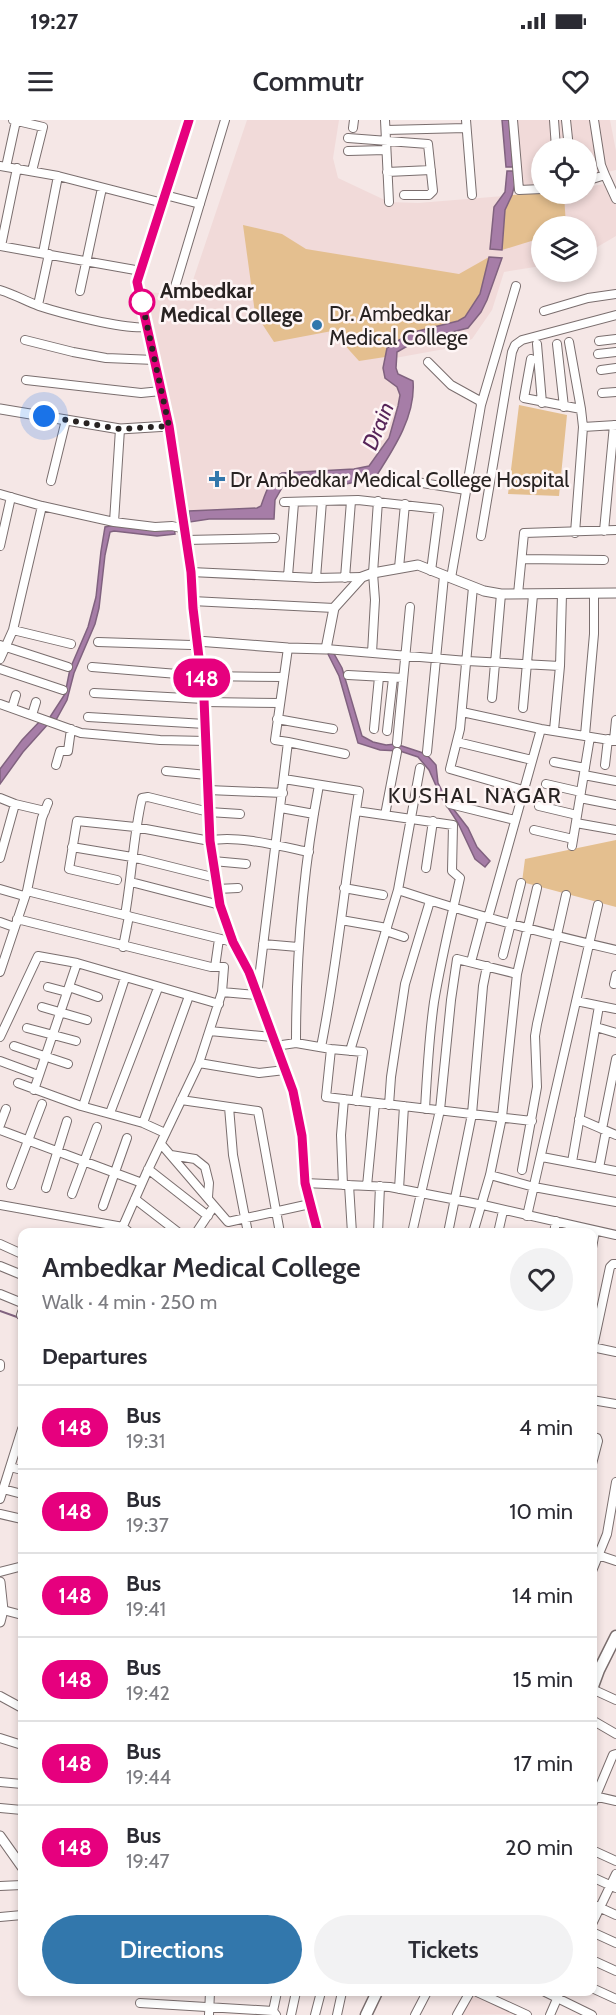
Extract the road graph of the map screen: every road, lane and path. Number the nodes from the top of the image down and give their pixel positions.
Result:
1 (14, 120) edge
2 (189, 120) edge
3 (225, 120) edge
4 (385, 120) edge
5 (513, 120) edge
6 (554, 120) edge
7 (566, 120) edge
8 (594, 120) edge
9 (466, 124) edge
10 (386, 130) junction
11 (348, 138) dead end
12 (555, 138) edge
13 (568, 138) edge
14 (386, 141) junction
15 (386, 150) junction
16 (348, 151) dead end
17 (3, 166) edge
18 (17, 168) junction
19 (431, 170) junction
20 (33, 171) junction
21 (387, 172) junction
22 (605, 175) junction
23 (58, 176) junction
24 (597, 178) edge
25 (102, 188) junction
26 (531, 189) edge
27 (405, 195) dead end
28 (472, 195) dead end
29 (164, 199) junction
30 (616, 199) edge
31 (388, 202) dead end
32 (200, 204) junction
33 (0, 246) edge
34 (46, 253) junction
35 (86, 261) junction
36 (141, 271) junction
37 (516, 286) dead end
38 (0, 290) edge
39 (174, 290) dead end
40 (80, 291) dead end
41 (616, 294) edge
42 (38, 306) junction
43 (544, 311) dead end
44 (616, 315) edge
45 (147, 327) junction
46 (616, 339) edge
47 (25, 340) dead end
48 (599, 341) dead end
49 (569, 342) dead end
50 (537, 344) dead end
51 (557, 344) dead end
52 (616, 352) edge
53 (598, 354) dead end
54 (531, 359) dead end
55 (155, 360) junction
56 (428, 362) dead end
57 (616, 368) edge
58 (601, 370) dead end
59 (26, 380) dead end
60 (161, 391) junction
61 (616, 392) edge
62 (602, 393) dead end
63 (542, 403) junction
64 (481, 405) junction
65 (564, 407) junction
66 (0, 409) edge
67 (581, 410) junction
68 (66, 420) junction
69 (615, 425) edge
70 (169, 426) junction
71 (583, 427) junction
72 (120, 429) junction
73 (51, 481) dead end
74 (410, 481) dead end
75 (466, 490) junction
76 (0, 494) edge
77 (11, 496) junction
78 (322, 501) junction
79 (351, 501) junction
80 (378, 501) junction
81 (284, 502) dead end
82 (294, 503) junction
83 (405, 504) junction
84 (42, 506) junction
85 (114, 522) junction
86 (184, 529) junction
87 (616, 530) edge
88 (604, 531) junction
89 (575, 533) junction
90 (482, 536) dead end
91 (276, 538) dead end
92 (186, 540) junction
93 (0, 546) edge
94 (522, 559) junction
95 (604, 560) dead end
96 (399, 568) junction
97 (431, 571) junction
98 (191, 572) junction
99 (373, 573) junction
100 (288, 576) junction
101 (448, 577) junction
102 (315, 578) junction
103 (345, 578) junction
104 (362, 578) junction
105 (473, 587) junction
106 (616, 593) edge
107 (501, 594) junction
108 (518, 594) junction
109 (562, 594) junction
110 (594, 594) junction
111 (533, 595) junction
112 (192, 601) junction
113 (410, 607) dead end
114 (334, 608) junction
115 (13, 630) junction
116 (197, 641) junction
117 (98, 642) dead end
118 (71, 644) dead end
119 (3, 646) edge
120 (288, 648) junction
121 (326, 649) junction
122 (372, 653) junction
123 (405, 656) junction
124 (0, 659) edge
125 (437, 659) junction
126 (467, 661) junction
127 (495, 662) junction
128 (529, 663) junction
129 (560, 666) junction
130 (68, 667) dead end
131 (92, 667) dead end
132 (0, 669) edge
133 (348, 675) dead end
134 (202, 676) junction
135 (284, 677) junction
136 (379, 677) junction
137 (393, 678) junction
138 (403, 678) junction
139 (63, 690) dead end
140 (94, 693) dead end
141 (16, 695) dead end
142 (492, 698) dead end
143 (204, 701) junction
144 (36, 702) dead end
145 (280, 703) junction
146 (0, 704) edge
147 (12, 708) junction
148 (523, 708) dead end
149 (462, 712) junction
150 (32, 715) junction
151 (88, 717) dead end
152 (278, 719) junction
153 (616, 720) edge
154 (205, 724) junction
155 (71, 729) junction
156 (333, 729) dead end
157 (374, 729) dead end
158 (541, 729) junction
159 (554, 730) junction
160 (387, 731) dead end
161 (587, 736) junction
162 (613, 740) edge
163 (206, 741) junction
164 (288, 742) junction
165 (397, 742) dead end
166 (457, 742) junction
167 (398, 752) dead end
168 (428, 752) dead end
169 (345, 754) dead end
170 (532, 760) junction
171 (554, 762) dead end
172 (56, 765) dead end
173 (605, 765) dead end
174 (420, 768) dead end
175 (166, 771) dead end
176 (584, 772) junction
177 (207, 775) junction
178 (284, 779) junction
179 (616, 781) edge
180 (546, 784) dead end
181 (319, 785) junction
182 (208, 789) junction
183 (523, 790) junction
184 (283, 793) junction
185 (580, 795) junction
186 (0, 798) edge
187 (15, 804) junction
188 (450, 804) dead end
189 (616, 805) edge
190 (539, 806) dead end
191 (281, 808) junction
192 (356, 811) junction
193 (209, 812) junction
194 (240, 814) dead end
195 (314, 814) junction
196 (385, 815) junction
197 (410, 818) junction
198 (577, 819) junction
199 (516, 820) junction
200 (433, 821) junction
201 (135, 827) junction
202 (534, 830) dead end
203 (616, 830) edge
204 (3, 834) edge
205 (210, 841) junction
206 (276, 845) junction
207 (72, 847) junction
208 (309, 852) junction
209 (132, 857) junction
210 (0, 858) edge
211 (213, 861) junction
212 (246, 864) dead end
213 (426, 868) dead end
214 (216, 878) junction
215 (117, 880) dead end
216 (131, 882) junction
217 (521, 883) dead end
218 (238, 888) dead end
219 (344, 888) junction
220 (537, 888) dead end
221 (0, 889) edge
222 (217, 889) junction
223 (398, 890) junction
224 (25, 893) junction
225 (383, 895) dead end
226 (566, 895) dead end
227 (430, 901) junction
228 (220, 905) junction
229 (598, 905) dead end
230 (454, 909) junction
231 (127, 915) junction
232 (486, 917) junction
233 (340, 920) junction
234 (0, 922) edge
235 (15, 923) junction
236 (511, 924) junction
237 (386, 929) junction
238 (528, 930) junction
239 (557, 936) junction
240 (404, 937) dead end
241 (219, 939) junction
242 (233, 942) junction
243 (263, 944) junction
244 (590, 944) junction
245 (123, 946) junction
246 (298, 947) junction
247 (616, 950) edge
248 (3, 953) edge
249 (503, 955) dead end
250 (471, 962) junction
251 (77, 963) junction
252 (487, 966) junction
253 (216, 967) junction
254 (0, 972) edge
255 (517, 974) junction
256 (616, 975) edge
257 (125, 978) junction
258 (614, 984) dead end
259 (48, 987) dead end
260 (158, 988) junction
261 (68, 990) junction
262 (222, 992) junction
263 (257, 995) junction
264 (189, 996) junction
265 (98, 997) dead end
266 (576, 1001) junction
267 (219, 1004) junction
268 (599, 1006) junction
269 (42, 1007) dead end
270 (616, 1009) edge
271 (60, 1012) junction
272 (87, 1020) dead end
273 (27, 1028) dead end
274 (596, 1028) junction
275 (210, 1031) junction
276 (616, 1033) edge
277 (53, 1035) junction
278 (0, 1037) edge
279 (76, 1041) dead end
280 (273, 1042) junction
281 (296, 1043) junction
282 (14, 1046) dead end
283 (321, 1047) junction
284 (331, 1049) junction
285 (350, 1050) junction
286 (45, 1057) junction
287 (616, 1059) edge
288 (0, 1061) edge
289 (199, 1063) junction
290 (68, 1064) dead end
291 (285, 1070) junction
292 (38, 1075) junction
293 (18, 1083) dead end
294 (34, 1090) junction
295 (344, 1099) junction
296 (181, 1100) junction
297 (356, 1101) junction
298 (375, 1103) junction
299 (42, 1104) dead end
300 (389, 1105) junction
301 (83, 1106) junction
302 (404, 1106) junction
303 (229, 1107) junction
304 (6, 1109) dead end
305 (424, 1109) junction
306 (440, 1110) junction
307 (110, 1113) junction
308 (472, 1114) junction
309 (502, 1118) junction
310 (579, 1119) junction
311 (67, 1121) dead end
312 (532, 1121) junction
313 (143, 1123) junction
314 (0, 1125) edge
315 (97, 1127) dead end
316 (0, 1130) edge
317 (604, 1130) junction
318 (165, 1133) junction
319 (616, 1135) edge
320 (126, 1138) dead end
321 (28, 1141) junction
322 (161, 1144) junction
323 (58, 1152) junction
324 (171, 1155) junction
325 (542, 1157) junction
326 (84, 1162) junction
327 (572, 1162) junction
328 (599, 1168) junction
329 (148, 1169) junction
330 (522, 1170) dead end
331 (616, 1171) edge
332 (114, 1173) junction
333 (490, 1175) junction
334 (142, 1183) junction
335 (305, 1183) junction
336 (11, 1185) dead end
337 (346, 1185) junction
338 (367, 1186) junction
339 (380, 1186) junction
340 (534, 1187) junction
341 (46, 1188) dead end
342 (399, 1189) junction
343 (72, 1194) dead end
344 (422, 1194) junction
345 (207, 1197) junction
346 (135, 1199) junction
347 (454, 1200) junction
348 (616, 1202) edge
349 (310, 1204) junction
350 (0, 1205) edge
351 (483, 1205) junction
352 (103, 1206) dead end
353 (214, 1206) junction
354 (503, 1211) junction
355 (277, 1212) junction
356 (208, 1216) junction
357 (528, 1216) junction
358 (245, 1219) junction
359 (556, 1221) junction
360 (112, 1228) edge
361 (123, 1228) edge
362 (173, 1228) edge
363 (200, 1228) edge
364 (247, 1228) edge
365 (279, 1228) edge
366 (317, 1228) edge
367 (351, 1228) edge
368 (378, 1228) edge
369 (413, 1228) edge
370 (449, 1228) edge
371 (475, 1228) edge
372 (499, 1228) edge
373 (555, 1228) edge
374 (584, 1228) edge
375 (597, 1231) edge
376 (616, 1235) edge
377 (0, 1244) edge
378 (18, 1252) edge
379 (616, 1264) edge
380 (0, 1266) edge
381 (18, 1273) edge
382 (0, 1294) edge
383 (18, 1301) edge
384 (597, 1328) edge
385 (597, 1348) edge
386 (616, 1352) edge
387 (597, 1401) edge
388 (616, 1404) edge
389 (602, 1431) dead end
390 (597, 1437) edge
391 (18, 1447) edge
392 (10, 1467) junction
393 (18, 1469) edge
394 (616, 1482) edge
395 (3, 1489) junction
396 (18, 1493) edge
397 (0, 1499) edge
398 (0, 1514) edge
399 (18, 1518) edge
400 (612, 1535) edge
401 (597, 1554) edge
402 (597, 1555) edge
403 (616, 1562) edge
404 (18, 1569) edge
405 (0, 1572) edge
406 (0, 1582) edge
407 (3, 1611) junction
408 (18, 1614) edge
409 (0, 1622) edge
410 (616, 1636) edge
411 (613, 1650) edge
412 (597, 1673) edge
413 (597, 1691) edge
414 (0, 1696) edge
415 (616, 1700) edge
416 (18, 1706) edge
417 (597, 1723) edge
418 (616, 1734) edge
419 (0, 1738) edge
420 (18, 1744) edge
421 (616, 1754) edge
422 (0, 1782) edge
423 (18, 1784) edge
424 (597, 1792) edge
425 (597, 1796) edge
426 (616, 1801) edge
427 (0, 1808) edge
428 (18, 1810) edge
429 (0, 1836) edge
430 (3, 1845) edge
431 (597, 1852) edge
432 (616, 1861) edge
433 (18, 1862) edge
434 (616, 1874) edge
435 (597, 1879) edge
436 (18, 1885) edge
437 (0, 1886) edge
438 (613, 1887) edge
439 (597, 1904) edge
440 (597, 1906) edge
441 (18, 1915) edge
442 (616, 1915) edge
443 (0, 1917) edge
444 (597, 1934) edge
445 (616, 1943) edge
446 (597, 1962) edge
447 (616, 1971) edge
448 (597, 1990) edge
449 (210, 1996) edge
450 (277, 1996) edge
451 (295, 1996) edge
452 (320, 1996) edge
453 (341, 1996) edge
454 (374, 1996) edge
455 (425, 1996) edge
456 (468, 1996) edge
457 (486, 1996) edge
458 (559, 1996) edge
459 (561, 1996) edge
460 (616, 1999) edge
461 (140, 2003) dead end
462 (209, 2012) edge
463 (275, 2013) edge
464 (291, 2015) edge
465 (315, 2015) edge
466 (337, 2015) edge
467 (366, 2015) edge
468 (415, 2015) edge
469 (457, 2015) edge
470 (527, 2015) edge
471 (550, 2015) edge
472 (592, 2015) edge

1 - 17 street
1 - 20 street
2 - 29 street
3 - 32 street
4 - 10 street
5 - 26 street
6 - 12 street
7 - 13 street
8 - 22 street
9 - 10 street
9 - 28 street
10 - 14 street
11 - 14 street
14 - 15 street
14 - 19 street
15 - 16 street
15 - 21 street
17 - 18 street
18 - 20 street
18 - 33 street
19 - 21 street
19 - 27 street
20 - 23 street
21 - 31 street
22 - 24 street
22 - 30 street
23 - 25 street
23 - 34 street
25 - 29 street
25 - 35 street
29 - 32 street
29 - 36 street
32 - 39 street
33 - 34 street
34 - 35 street
34 - 42 street
35 - 36 street
35 - 40 street
36 - 45 street
37 - 64 street
38 - 42 street
41 - 43 street
42 - 45 street
44 - 90 street
45 - 55 street
46 - 48 street
47 - 55 street
49 - 67 street
50 - 63 street
51 - 65 street
52 - 53 street
54 - 63 street
55 - 60 street
56 - 64 street
57 - 58 street
59 - 60 street
60 - 70 street
61 - 62 street
63 - 65 street
64 - 75 street
65 - 67 street
66 - 68 street
67 - 71 street
68 - 72 street
68 - 73 street
69 - 71 street
69 - 88 street
70 - 72 street
70 - 86 street
71 - 89 street
72 - 85 street
74 - 75 street
75 - 101 street
76 - 77 street
77 - 84 street
77 - 93 street
78 - 79 street
78 - 82 street
78 - 102 street
79 - 80 street
79 - 103 street
80 - 83 street
80 - 99 street
81 - 82 street
82 - 100 street
83 - 96 street
83 - 97 street
84 - 85 street
84 - 115 street
85 - 86 street
86 - 92 street
87 - 88 street
88 - 89 street
89 - 94 street
91 - 92 street
92 - 98 street
94 - 95 street
94 - 108 street
96 - 97 street
96 - 99 street
97 - 101 street
98 - 100 street
98 - 112 street
99 - 104 street
99 - 122 street
100 - 102 street
101 - 105 street
101 - 125 street
102 - 103 street
103 - 104 street
104 - 114 street
105 - 107 street
105 - 126 street
106 - 110 street
107 - 108 street
107 - 127 street
108 - 111 street
109 - 110 street
109 - 111 street
109 - 129 street
110 - 161 street
111 - 128 street
112 - 114 street
112 - 116 street
113 - 123 street
114 - 121 street
115 - 118 street
115 - 119 street
116 - 117 street
116 - 120 street
116 - 134 street
119 - 124 street
119 - 130 street
120 - 121 street
120 - 135 street
121 - 122 street
122 - 123 street
123 - 125 street
123 - 138 street
125 - 126 street
125 - 168 street
126 - 127 street
126 - 149 street
127 - 128 street
127 - 142 street
128 - 129 street
128 - 148 street
129 - 159 street
131 - 134 street
132 - 139 street
133 - 136 street
134 - 135 street
134 - 143 street
135 - 145 street
136 - 137 street
136 - 157 street
137 - 138 street
137 - 160 street
138 - 165 street
140 - 143 street
141 - 147 street
143 - 145 street
143 - 154 street
144 - 150 street
145 - 152 street
146 - 147 street
147 - 150 street
149 - 158 street
149 - 166 street
150 - 155 street
151 - 154 street
152 - 156 street
152 - 164 street
153 - 162 street
154 - 163 street
155 - 163 street
155 - 172 street
158 - 159 street
158 - 170 street
159 - 161 street
161 - 162 street
161 - 176 street
162 - 173 street
163 - 177 street
164 - 169 street
164 - 178 street
166 - 170 street
166 - 183 street
167 - 196 street
170 - 183 street
171 - 176 street
174 - 197 street
175 - 177 street
176 - 179 street
176 - 185 street
177 - 182 street
178 - 181 street
178 - 184 street
180 - 185 street
181 - 192 street
181 - 195 street
182 - 184 street
182 - 193 street
183 - 199 street
184 - 191 street
185 - 189 street
185 - 198 street
186 - 187 street
187 - 204 street
187 - 224 street
188 - 199 street
190 - 198 street
191 - 195 street
191 - 206 street
192 - 196 street
192 - 219 street
193 - 194 street
193 - 201 street
193 - 205 street
195 - 208 street
196 - 197 street
197 - 200 street
197 - 223 street
198 - 202 street
198 - 203 street
199 - 232 street
200 - 213 street
200 - 230 street
201 - 205 street
201 - 207 street
201 - 209 street
204 - 210 street
205 - 206 street
205 - 211 street
206 - 208 street
206 - 243 street
207 - 209 street
207 - 215 street
208 - 246 street
209 - 214 street
209 - 216 street
211 - 212 street
211 - 214 street
214 - 222 street
216 - 228 street
216 - 231 street
217 - 236 street
218 - 222 street
219 - 225 street
219 - 233 street
220 - 238 street
221 - 224 street
222 - 228 street
223 - 227 street
223 - 237 street
224 - 231 street
224 - 235 street
226 - 239 street
227 - 230 street
227 - 300 street
228 - 242 street
229 - 244 street
230 - 232 street
230 - 305 street
231 - 241 street
231 - 245 street
232 - 236 street
232 - 250 street
233 - 237 street
233 - 283 street
234 - 235 street
235 - 245 street
235 - 248 street
236 - 238 street
236 - 249 street
237 - 240 street
237 - 285 street
238 - 239 street
238 - 255 street
239 - 244 street
239 - 312 street
241 - 242 street
241 - 253 street
242 - 263 street
243 - 246 street
243 - 263 street
244 - 247 street
244 - 266 street
245 - 253 street
246 - 281 street
248 - 254 street
250 - 252 street
250 - 306 street
251 - 257 street
251 - 261 street
251 - 278 street
252 - 255 street
252 - 308 street
253 - 262 street
255 - 309 street
256 - 258 street
257 - 260 street
257 - 301 street
259 - 261 street
260 - 264 street
260 - 307 street
261 - 265 street
261 - 271 street
262 - 263 street
262 - 267 street
263 - 280 street
264 - 267 street
264 - 313 street
266 - 268 street
266 - 325 street
267 - 275 street
268 - 270 street
268 - 274 street
269 - 271 street
271 - 272 street
271 - 277 street
273 - 277 street
274 - 276 street
274 - 310 street
275 - 280 street
275 - 289 street
277 - 279 street
277 - 286 street
280 - 281 street
280 - 291 street
281 - 283 street
282 - 286 street
283 - 284 street
284 - 285 street
284 - 295 street
285 - 297 street
286 - 290 street
286 - 292 street
287 - 317 street
288 - 292 street
289 - 291 street
289 - 296 street
291 - 335 street
292 - 294 street
293 - 294 street
294 - 301 street
295 - 297 street
295 - 337 street
296 - 303 street
296 - 318 street
297 - 298 street
298 - 300 street
298 - 338 street
299 - 321 street
300 - 302 street
301 - 307 street
302 - 305 street
302 - 342 street
303 - 355 street
303 - 358 street
304 - 314 street
305 - 306 street
306 - 308 street
306 - 344 street
307 - 313 street
308 - 309 street
308 - 347 street
309 - 312 street
309 - 333 street
310 - 317 street
310 - 327 street
311 - 323 street
312 - 330 street
313 - 318 street
315 - 326 street
316 - 321 street
317 - 319 street
317 - 328 street
318 - 322 street
320 - 332 street
321 - 323 street
321 - 336 street
322 - 324 street
322 - 329 street
323 - 326 street
323 - 341 street
324 - 345 street
324 - 345 street
325 - 327 street
325 - 340 street
326 - 332 street
326 - 343 street
327 - 328 street
328 - 331 street
329 - 334 street
329 - 356 street
332 - 334 street
332 - 352 street
333 - 340 street
333 - 351 street
334 - 346 street
335 - 337 street
335 - 349 street
337 - 338 street
337 - 367 street
338 - 339 street
339 - 342 street
339 - 368 street
340 - 348 street
340 - 357 street
342 - 344 street
344 - 347 street
344 - 369 street
345 - 353 street
346 - 361 street
346 - 362 street
347 - 351 street
347 - 370 street
349 - 355 street
349 - 366 street
350 - 360 street
351 - 354 street
351 - 371 street
353 - 356 street
353 - 358 street
354 - 357 street
354 - 372 street
355 - 358 street
355 - 365 street
356 - 363 street
357 - 359 street
358 - 364 street
359 - 373 street
359 - 374 street
375 - 376 street
377 - 378 street
379 - 384 street
380 - 381 street
382 - 383 street
385 - 386 street
387 - 388 street
389 - 390 street
391 - 392 street
392 - 393 street
392 - 395 street
394 - 400 street
395 - 396 street
395 - 397 street
398 - 399 street
400 - 401 street
402 - 403 street
404 - 405 street
406 - 407 street
407 - 408 street
407 - 409 street
410 - 411 main road
411 - 412 main road
413 - 415 street
414 - 416 street
417 - 418 street
419 - 420 street
421 - 424 street
422 - 423 street
425 - 426 street
427 - 428 street
429 - 430 street
430 - 433 street
431 - 432 street
434 - 438 street
435 - 438 street
436 - 437 street
438 - 439 street
440 - 442 street
441 - 443 street
444 - 445 street
446 - 447 street
448 - 460 street
449 - 462 street
450 - 463 street
451 - 464 street
452 - 465 street
453 - 466 street
454 - 467 main road
455 - 468 street
456 - 469 street
457 - 470 street
458 - 471 street
459 - 472 street
461 - 462 street
462 - 463 street

